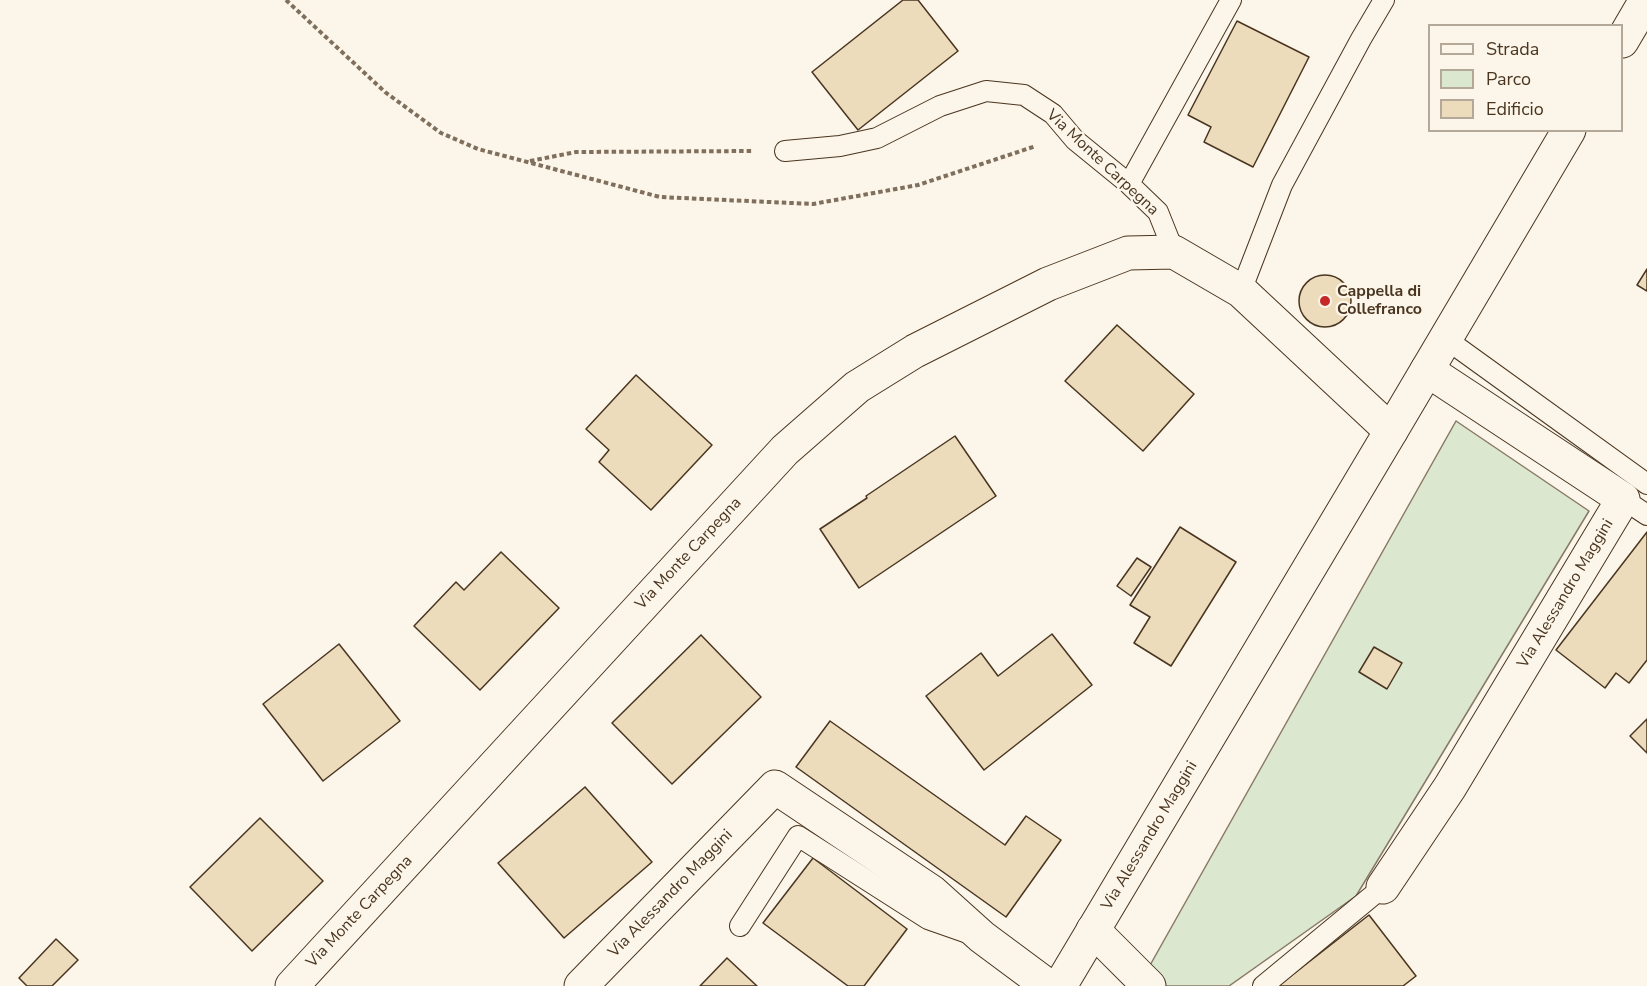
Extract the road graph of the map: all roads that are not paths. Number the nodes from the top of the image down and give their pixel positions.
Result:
1 (1231, 0) edge
2 (1384, 0) edge
3 (1646, 0) edge
4 (1623, 39) edge
5 (1568, 132) edge
6 (785, 151) road end
7 (1129, 184) junction
8 (1174, 252) junction
9 (1241, 291) junction
10 (1446, 339) junction
11 (1427, 370) junction
12 (1392, 431) junction
13 (1639, 499) edge
14 (1383, 887) joint
15 (740, 926) dead end
16 (1093, 930) junction
17 (982, 938) junction
18 (292, 986) edge
19 (581, 986) edge
20 (1048, 986) edge
21 (1060, 986) edge
22 (1149, 986) edge
23 (1263, 986) edge

1 - 7 lane
2 - 9 lane
3 - 4 street
5 - 10 street, Via Alessandro Maggini
6 - 7 lane, Via Monte Carpegna
7 - 8 lane, Via Monte Carpegna
8 - 9 street
8 - 18 street, Via Monte Carpegna
9 - 12 street
10 - 11 street, Via Alessandro Maggini
10 - 13 lane
11 - 12 street, Via Alessandro Maggini
11 - 13 street
12 - 16 street, Via Alessandro Maggini
13 - 14 street, Via Alessandro Maggini
14 - 23 lane
15 - 17 lane
16 - 21 street, Via Alessandro Maggini
16 - 22 street
17 - 19 street, Via Alessandro Maggini
17 - 20 street, Via Alessandro Maggini

